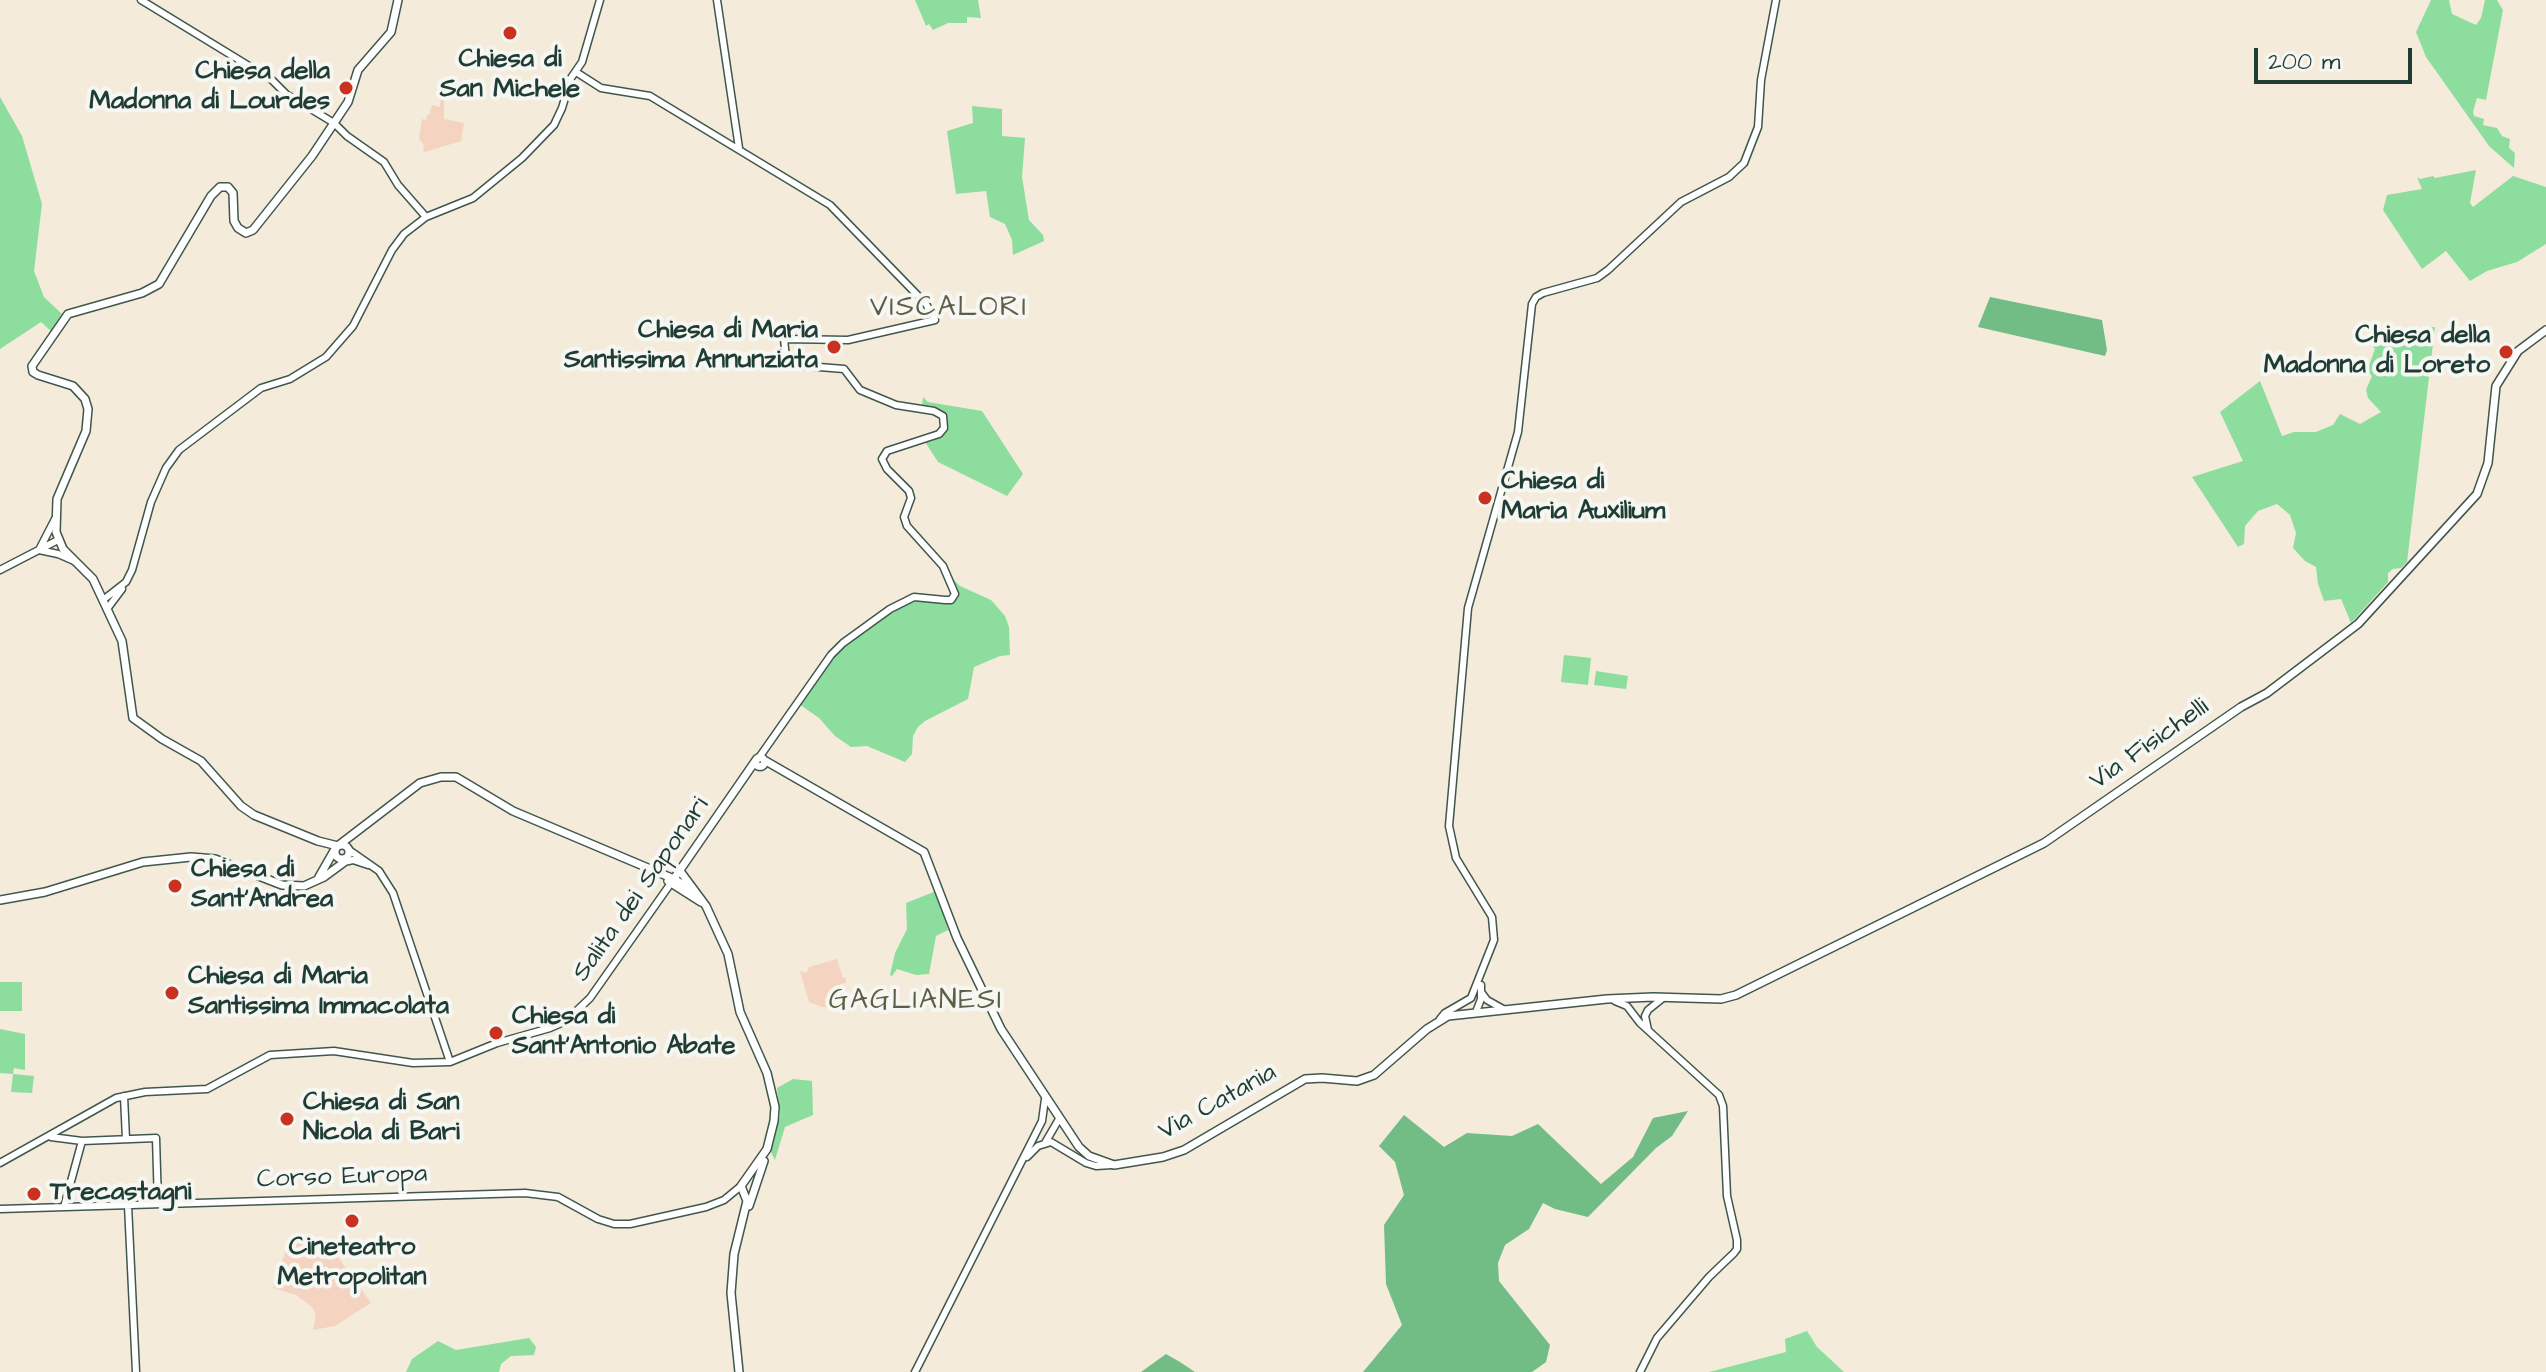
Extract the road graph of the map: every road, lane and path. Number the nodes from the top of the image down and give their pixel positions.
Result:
1 (141, 0) edge
2 (398, 0) edge
3 (600, 0) edge
4 (1776, 0) edge
5 (717, 1) edge
6 (577, 73) junction
7 (334, 123) junction
8 (739, 148) junction
9 (426, 217) junction
10 (926, 304) junction
11 (926, 322) junction
12 (2546, 330) edge
13 (55, 519) junction
14 (58, 540) junction
15 (39, 550) junction
16 (75, 562) junction
17 (0, 570) edge
18 (126, 582) junction
19 (117, 590) junction
20 (98, 591) junction
21 (106, 606) junction
22 (761, 762) junction
23 (340, 854) junction
24 (680, 871) junction
25 (673, 881) junction
26 (315, 882) junction
27 (696, 893) junction
28 (0, 900) edge
29 (706, 906) junction
30 (1477, 993) junction
31 (1639, 997) junction
32 (1663, 998) junction
33 (1607, 999) junction
34 (1619, 999) joint
35 (1503, 1009) junction
36 (1476, 1012) junction
37 (1645, 1016) junction
38 (1440, 1019) junction
39 (1637, 1020) junction
40 (1648, 1030) junction
41 (450, 1062) junction
42 (124, 1098) junction
43 (1045, 1099) junction
44 (1060, 1122) junction
45 (1038, 1130) junction
46 (126, 1136) junction
47 (51, 1137) junction
48 (80, 1140) junction
49 (1045, 1143) junction
50 (767, 1149) junction
51 (1024, 1159) junction
52 (0, 1163) edge
53 (1114, 1165) junction
54 (748, 1178) junction
55 (741, 1186) junction
56 (751, 1200) junction
57 (159, 1204) junction
58 (64, 1207) junction
59 (128, 1207) junction
60 (0, 1209) edge
61 (743, 1219) junction
62 (739, 1371) edge
63 (136, 1372) edge
64 (915, 1372) edge
65 (1640, 1372) edge

1 - 7 street
2 - 7 main road
3 - 6 street
4 - 30 street
5 - 8 street
6 - 8 street
6 - 9 street
7 - 9 street
7 - 13 main road
8 - 10 street
9 - 18 street
10 - 11 street
10 - 11 street
11 - 22 street
12 - 32 main road, Via Fisichelli
13 - 14 main road
13 - 15 street
14 - 15 street
14 - 16 main road
15 - 16 street
15 - 17 street
16 - 20 main road
18 - 19 street
18 - 21 street
19 - 20 street
19 - 21 street
20 - 21 main road
21 - 23 main road
22 - 24 main road, Salita dei Saponari
22 - 43 main road
23 - 25 main road
23 - 26 main road
23 - 26 main road
23 - 41 street
24 - 25 main road, Salita dei Saponari
24 - 27 main road
25 - 27 main road
25 - 29 main road
25 - 41 street, Salita dei Saponari
26 - 28 main road
27 - 29 main road
29 - 50 main road
30 - 35 street
30 - 36 street
30 - 38 street
31 - 32 main road, Via Fisichelli
31 - 34 main road, Via Fisichelli
31 - 37 street
31 - 39 street
32 - 37 street
33 - 34 main road, Via Catania
33 - 35 main road, Via Catania
33 - 39 street
35 - 36 main road, Via Catania
36 - 38 main road, Via Catania
37 - 40 street
38 - 53 main road, Via Catania
39 - 40 street
40 - 65 street
41 - 42 street
42 - 46 street
42 - 47 street
43 - 44 main road
43 - 45 street
44 - 45 street
44 - 49 street
44 - 53 main road
45 - 51 street
46 - 48 street
46 - 57 street
47 - 48 street
47 - 52 street
48 - 58 street
49 - 51 street
49 - 53 street
50 - 54 main road
50 - 56 main road
51 - 64 street
54 - 55 main road
54 - 56 street
55 - 57 street, Corso Europa
55 - 61 main road
56 - 61 main road
57 - 59 street, Corso Europa
58 - 59 street, Corso Europa
58 - 60 street, Corso Europa
59 - 63 street
61 - 62 main road

